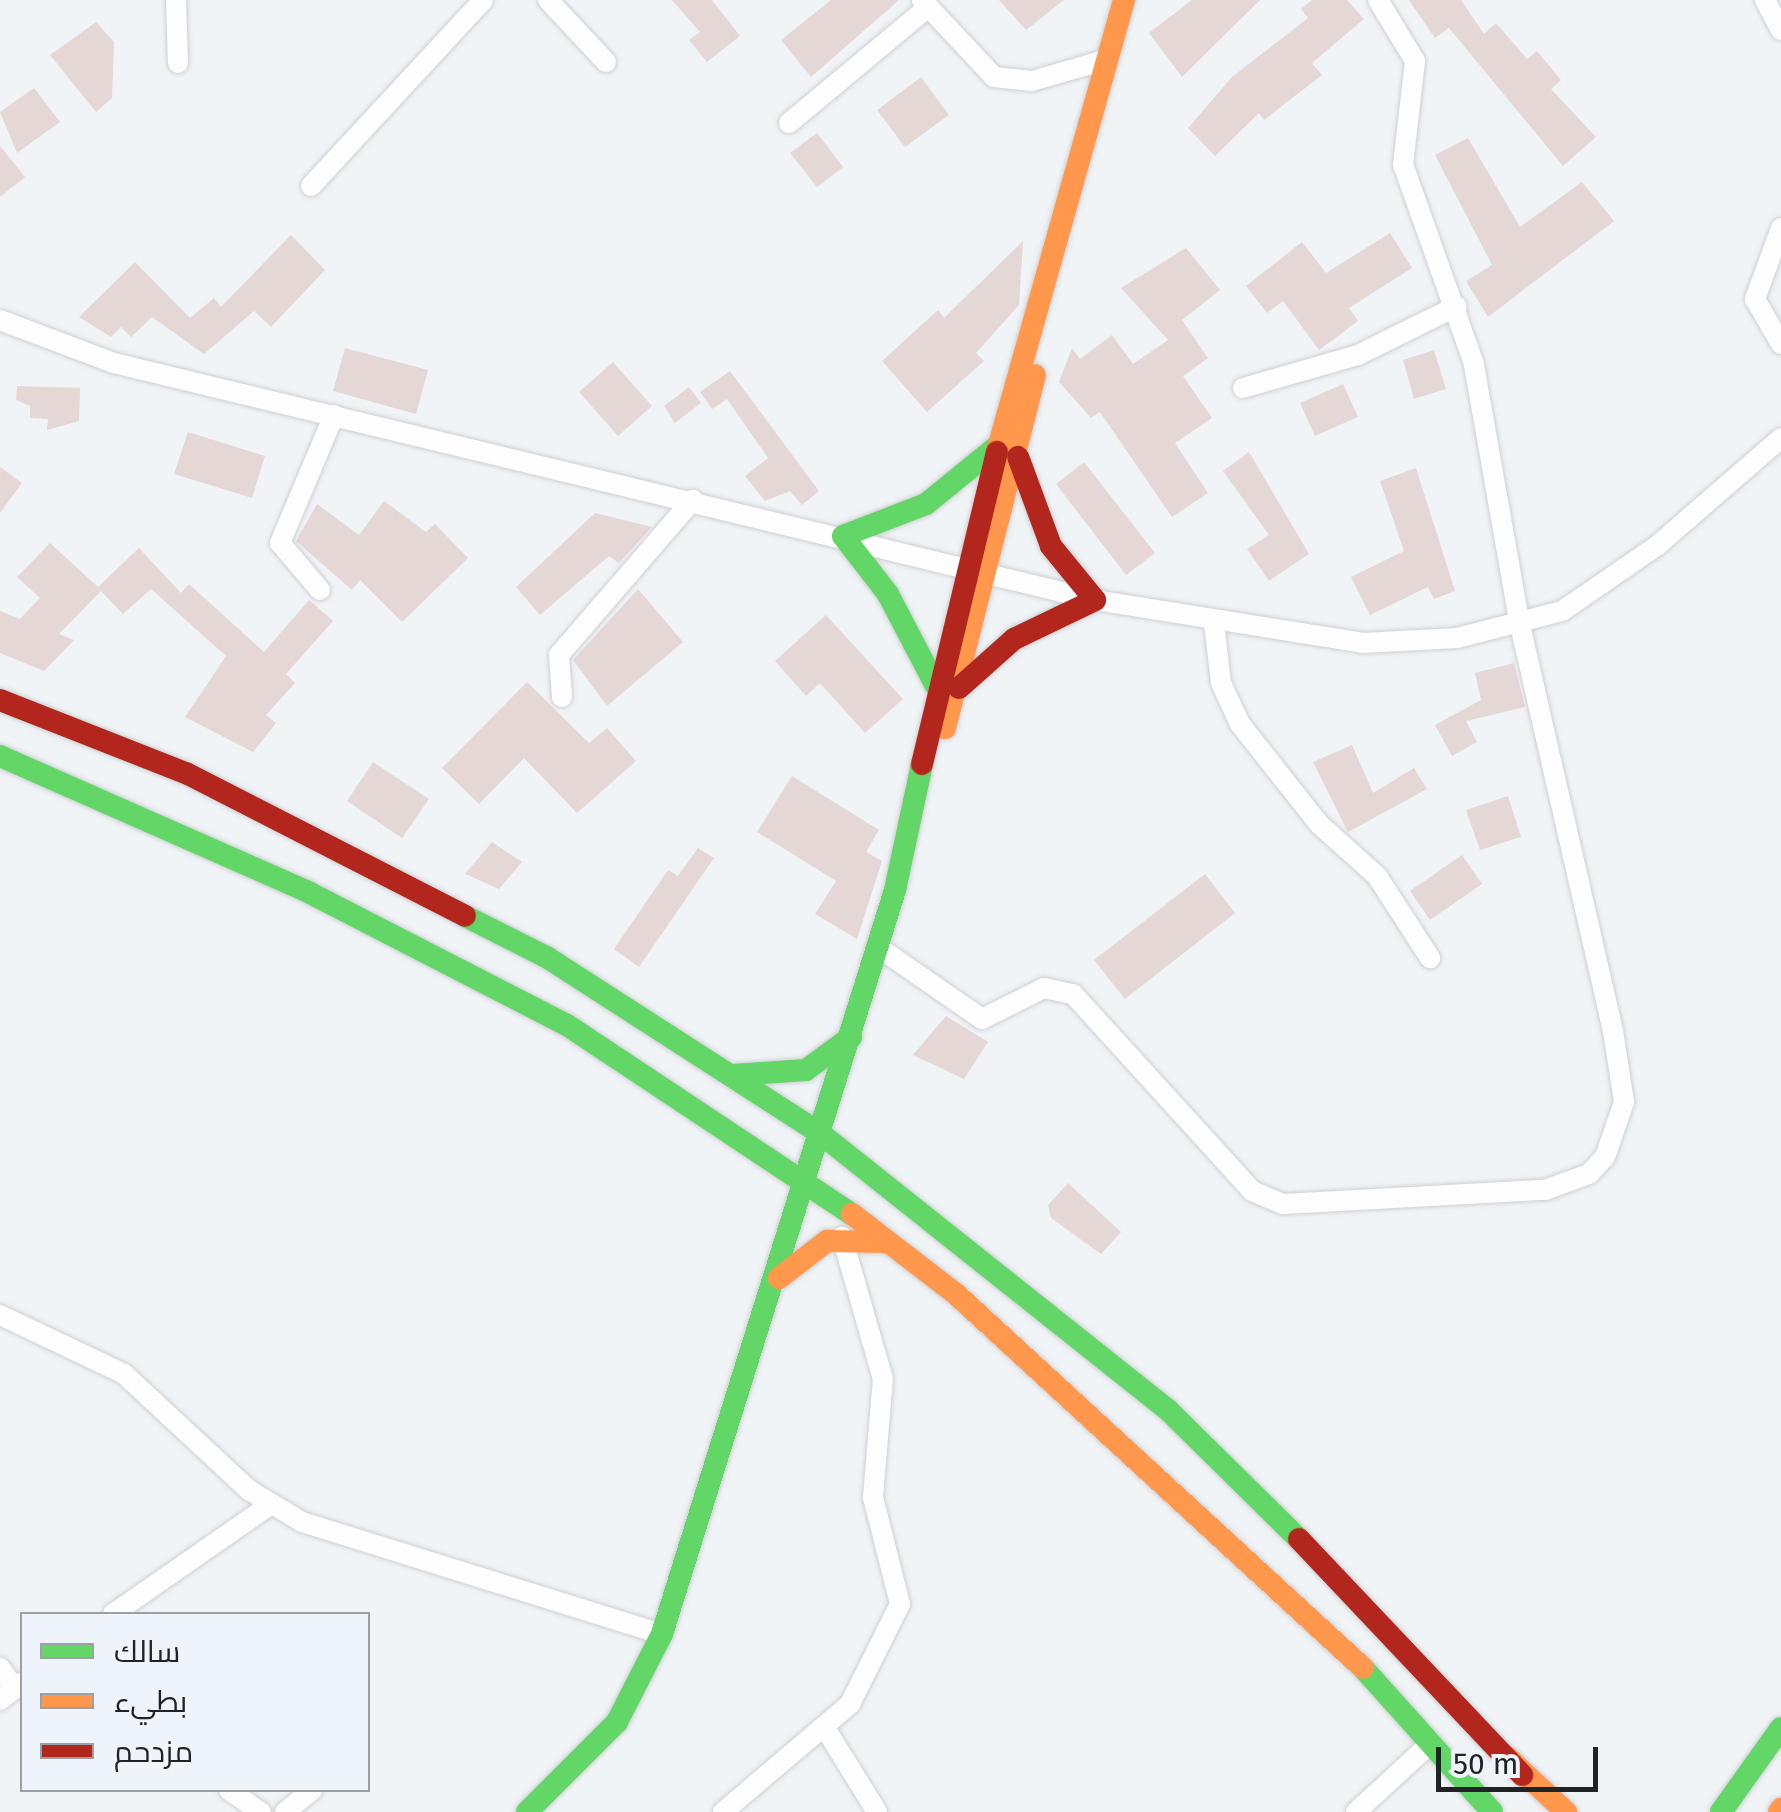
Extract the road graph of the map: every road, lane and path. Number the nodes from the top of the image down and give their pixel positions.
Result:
1 (176, 0) edge
2 (483, 0) edge
3 (548, 0) edge
4 (1124, 0) edge
5 (1378, 0) edge
6 (1765, 0) edge
7 (925, 4) edge
8 (1781, 30) edge
9 (1108, 58) junction
10 (606, 62) dead end
11 (178, 63) dead end
12 (788, 123) dead end
13 (311, 186) dead end
14 (1781, 228) edge
15 (1457, 306) junction
16 (0, 320) edge
17 (1781, 344) edge
18 (1243, 388) dead end
19 (334, 415) junction
20 (1781, 438) edge
21 (1007, 451) junction
22 (693, 500) junction
23 (843, 536) junction
24 (964, 568) junction
25 (990, 575) junction
26 (320, 590) dead end
27 (1095, 600) junction
28 (1214, 623) junction
29 (1520, 626) junction
30 (947, 688) junction
31 (562, 697) dead end
32 (0, 700) edge
33 (0, 756) edge
34 (878, 946) junction
35 (1430, 958) dead end
36 (850, 1037) junction
37 (733, 1075) junction
38 (821, 1134) junction
39 (806, 1178) junction
40 (842, 1238) junction
41 (885, 1242) junction
42 (777, 1280) junction
43 (0, 1315) edge
44 (270, 1505) junction
45 (116, 1612) edge
46 (662, 1634) junction
47 (0, 1668) edge
48 (12, 1691) edge
49 (824, 1728) junction
50 (1781, 1728) edge
51 (1431, 1743) junction
52 (1507, 1757) junction
53 (1748, 1775) junction
54 (232, 1792) edge
55 (309, 1792) edge
56 (262, 1812) edge
57 (284, 1812) edge
58 (527, 1812) edge
59 (723, 1812) edge
60 (877, 1812) edge
61 (1356, 1812) edge
62 (1492, 1812) edge
63 (1552, 1812) edge
64 (1566, 1812) edge
65 (1696, 1812) edge
66 (1721, 1812) edge

1 - 11 street
2 - 13 street
3 - 10 street
4 - 9 main road
5 - 15 street
6 - 8 street
7 - 9 street
7 - 12 street
9 - 21 main road
14 - 17 street
15 - 18 street
15 - 29 street
16 - 19 street
19 - 22 street
19 - 26 street
20 - 29 street
21 - 23 main road
21 - 24 main road
21 - 25 main road
21 - 27 main road
22 - 23 street
22 - 31 street
23 - 24 street
23 - 30 main road
24 - 25 street
24 - 30 main road
25 - 27 street
25 - 30 main road
27 - 28 street
27 - 30 main road
28 - 29 street
28 - 35 street
29 - 34 street
30 - 34 main road
32 - 37 main road
33 - 39 main road
34 - 36 main road
36 - 37 main road
36 - 38 main road
37 - 38 main road
38 - 39 main road
38 - 52 main road
39 - 41 main road
39 - 42 main road
40 - 41 main road
40 - 42 main road
40 - 49 street
41 - 51 main road
42 - 46 main road
43 - 44 street
44 - 45 street
44 - 46 street
46 - 58 main road
47 - 48 street
49 - 59 street
49 - 60 street
50 - 53 main road
51 - 61 street
51 - 62 main road
52 - 63 main road
52 - 64 main road
53 - 65 main road
53 - 66 main road
54 - 56 street
55 - 57 street

